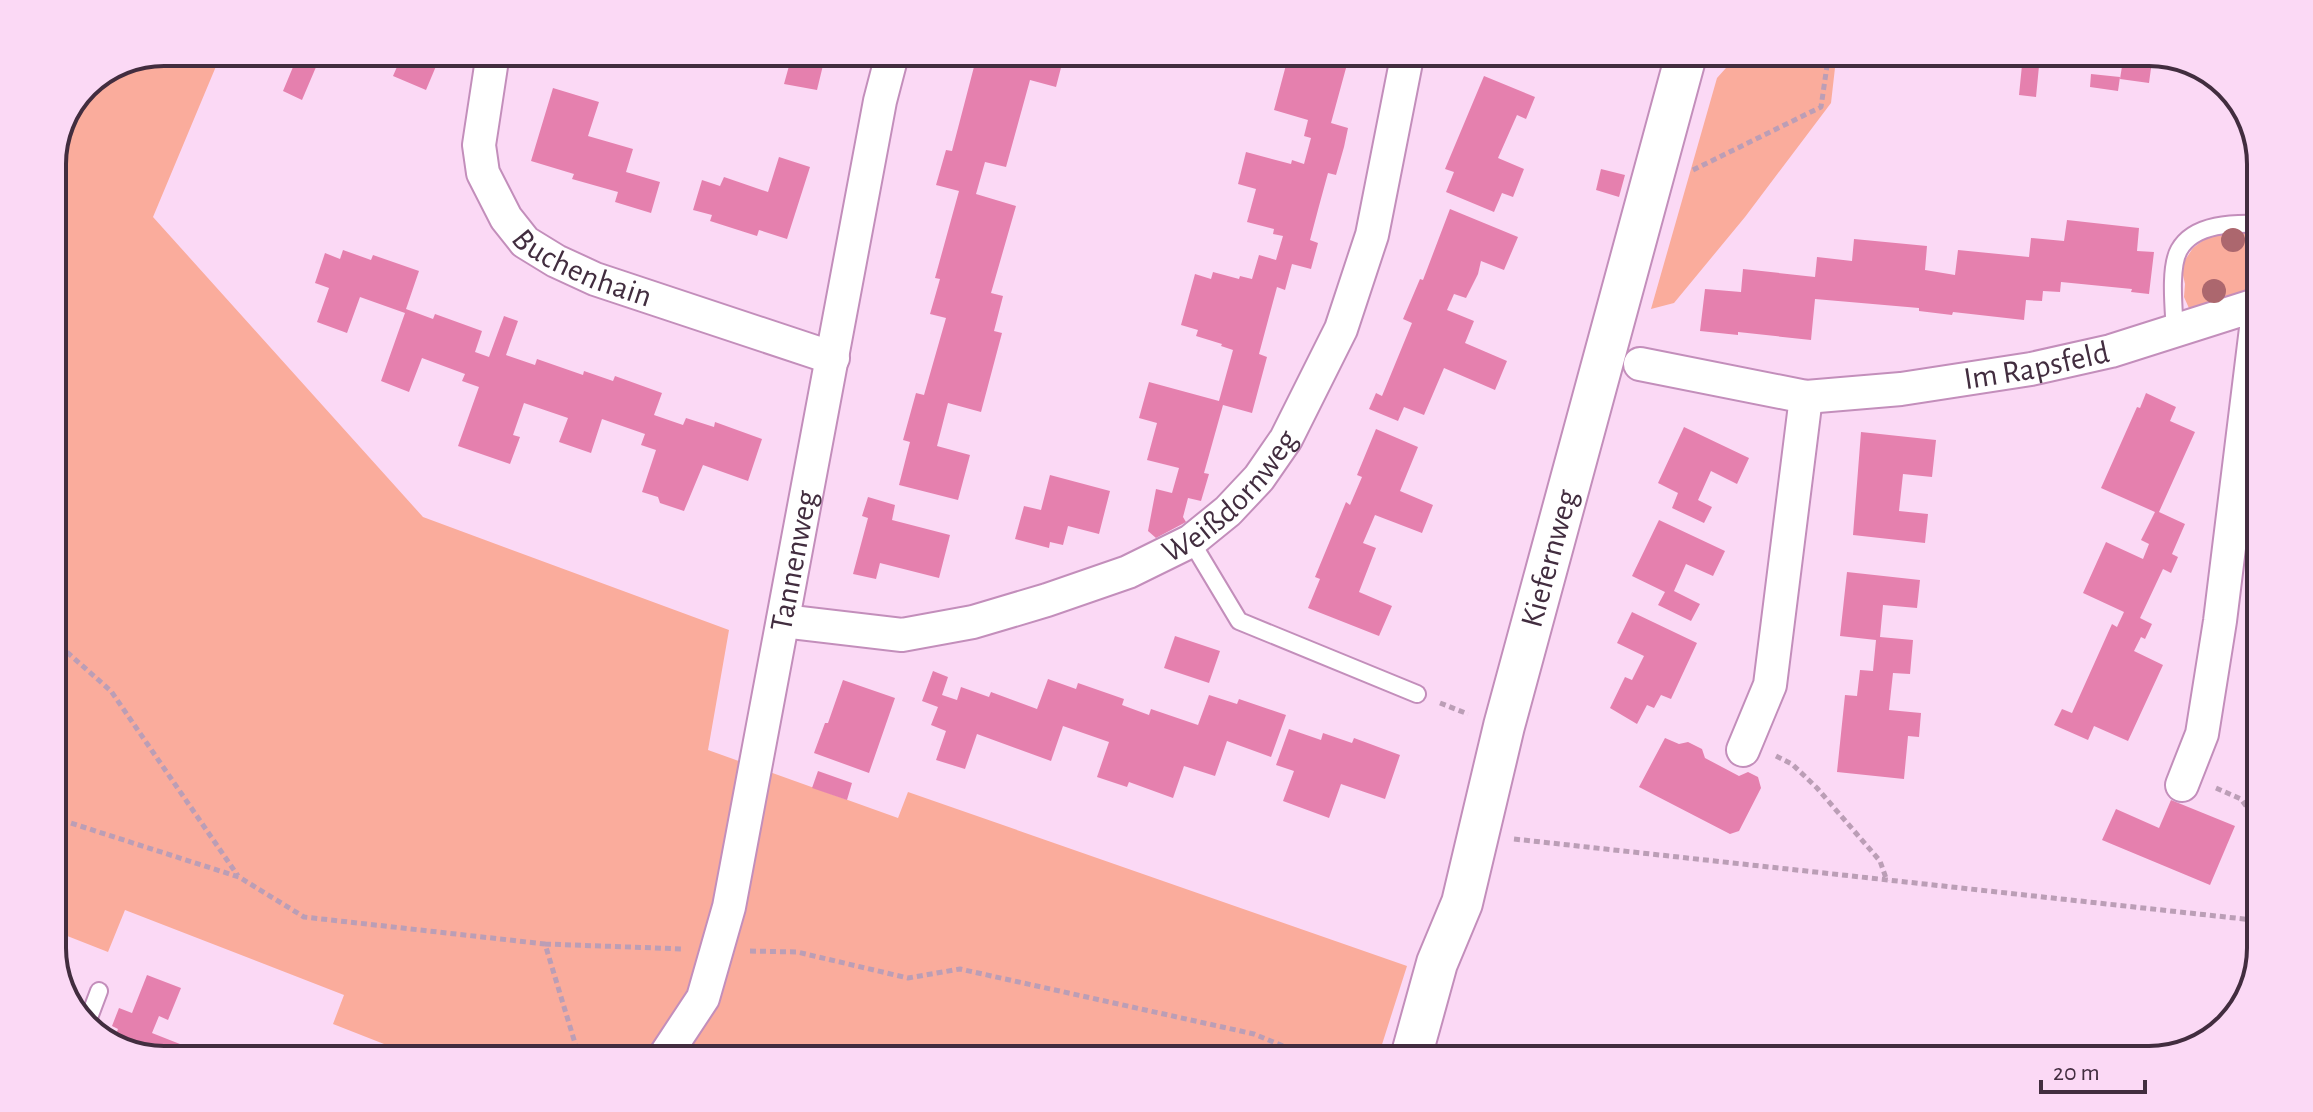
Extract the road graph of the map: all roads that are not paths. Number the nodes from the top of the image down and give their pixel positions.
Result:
1 (491, 66) edge
2 (889, 66) edge
3 (1405, 66) edge
4 (1683, 66) edge
5 (2247, 224) edge
6 (2247, 308) edge
7 (2175, 332) junction
8 (833, 358) junction
9 (1640, 364) dead end
10 (1806, 397) junction
11 (2247, 418) edge
12 (1191, 541) junction
13 (783, 621) junction
14 (1417, 694) road end
15 (1744, 746) road end
16 (2184, 780) road end
17 (99, 991) dead end
18 (91, 1014) edge
19 (671, 1046) edge
20 (1414, 1046) edge

1 - 8 street, Buchenhain
2 - 8 street, Tannenweg
3 - 12 street, Weißdornweg
4 - 20 street, Kiefernweg
5 - 7 lane
6 - 7 street, Im Rapsfeld
7 - 10 street, Im Rapsfeld
8 - 13 street, Tannenweg
9 - 10 street, Im Rapsfeld
10 - 15 street
11 - 16 street, Im Rapsfeld
12 - 13 street, Weißdornweg
12 - 14 lane
13 - 19 street, Tannenweg
17 - 18 lane

